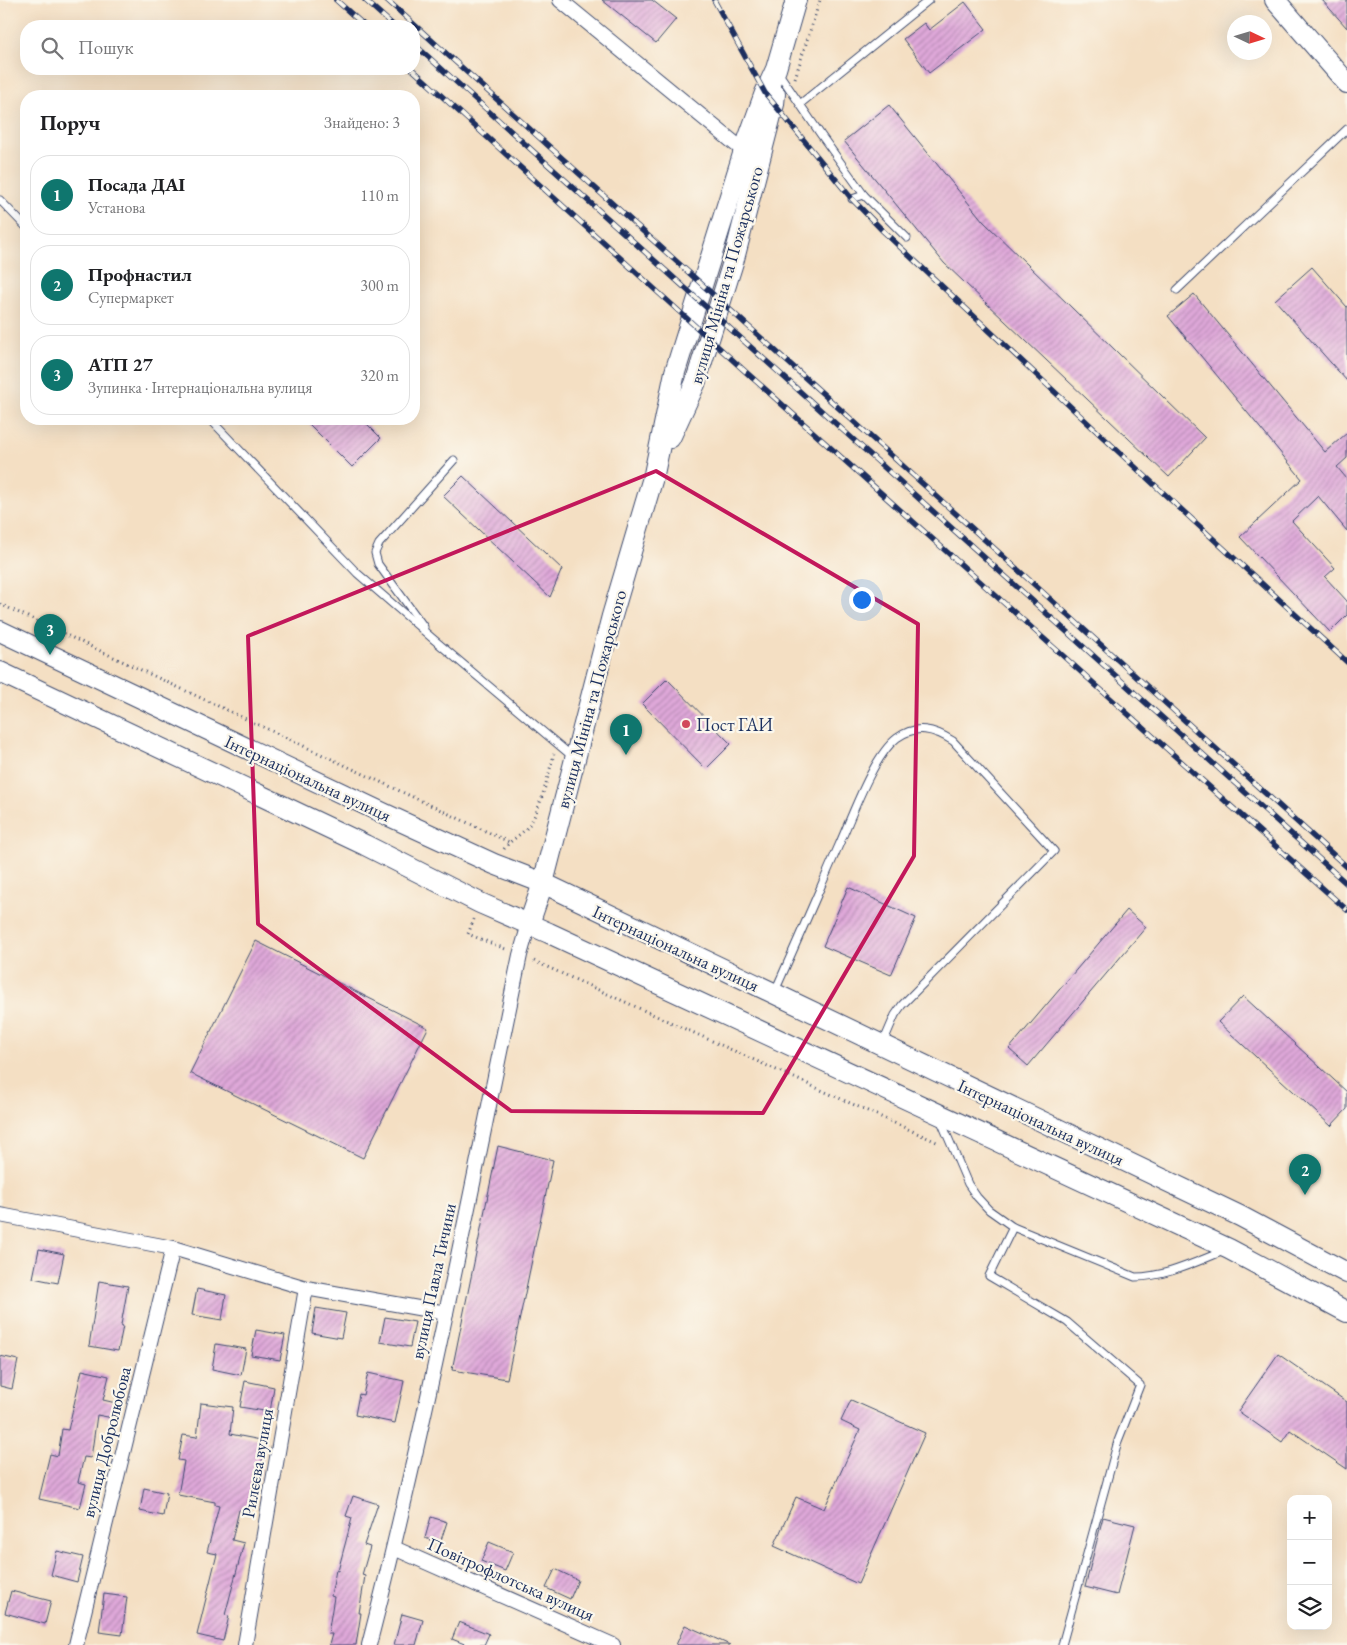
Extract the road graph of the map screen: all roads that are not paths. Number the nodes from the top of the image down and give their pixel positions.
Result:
1 (560, 0) edge
2 (796, 0) edge
3 (929, 0) edge
4 (1275, 0) edge
5 (776, 70) junction
6 (1347, 84) edge
7 (800, 104) junction
8 (1347, 129) edge
9 (744, 150) junction
10 (864, 195) junction
11 (852, 199) dead end
12 (0, 200) edge
13 (20, 221) edge
14 (908, 238) dead end
15 (1177, 290) dead end
16 (216, 425) edge
17 (454, 460) dead end
18 (654, 474) junction
19 (0, 631) edge
20 (432, 638) junction
21 (0, 672) edge
22 (574, 758) junction
23 (543, 883) junction
24 (529, 924) junction
25 (774, 994) junction
26 (881, 1046) junction
27 (938, 1113) junction
28 (0, 1215) edge
29 (1013, 1227) junction
30 (173, 1248) junction
31 (1229, 1249) junction
32 (1347, 1273) edge
33 (306, 1288) junction
34 (1347, 1312) edge
35 (446, 1313) junction
36 (394, 1548) junction
37 (76, 1645) edge
38 (245, 1645) edge
39 (369, 1645) edge
40 (613, 1645) edge
41 (1062, 1645) edge

1 - 9 street
2 - 5 main road, вулиця Мініна та Пожарського
3 - 7 lane
4 - 6 main road
5 - 7 lane
5 - 9 main road, вулиця Мініна та Пожарського
5 - 18 main road, вулиця Мініна та Пожарського
7 - 10 lane
8 - 15 lane
9 - 18 main road, вулиця Мініна та Пожарського
10 - 11 lane
10 - 14 lane
12 - 13 lane
16 - 20 lane
17 - 20 lane
18 - 22 main road, вулиця Мініна та Пожарського
19 - 23 main road, Інтернаціональна вулиця
20 - 22 lane
21 - 24 main road, Інтернаціональна вулиця
22 - 23 main road, вулиця Мініна та Пожарського
23 - 24 main road, вулиця Мініна та Пожарського
23 - 25 main road, Інтернаціональна вулиця
24 - 27 main road, Інтернаціональна вулиця
24 - 35 street, вулиця Павла Тичини
25 - 26 main road, Інтернаціональна вулиця
25 - 26 lane
26 - 32 main road, Інтернаціональна вулиця
27 - 29 lane
27 - 31 main road, Інтернаціональна вулиця
28 - 30 street
29 - 31 lane
29 - 41 lane
30 - 33 street
30 - 37 street, вулиця Добролюбова
31 - 34 main road, Інтернаціональна вулиця
33 - 35 street
33 - 38 street, Рилєєва вулиця
35 - 36 street, вулиця Павла Тичини
36 - 39 street, вулиця Павла Тичини
36 - 40 street, Повітрофлотська вулиця

